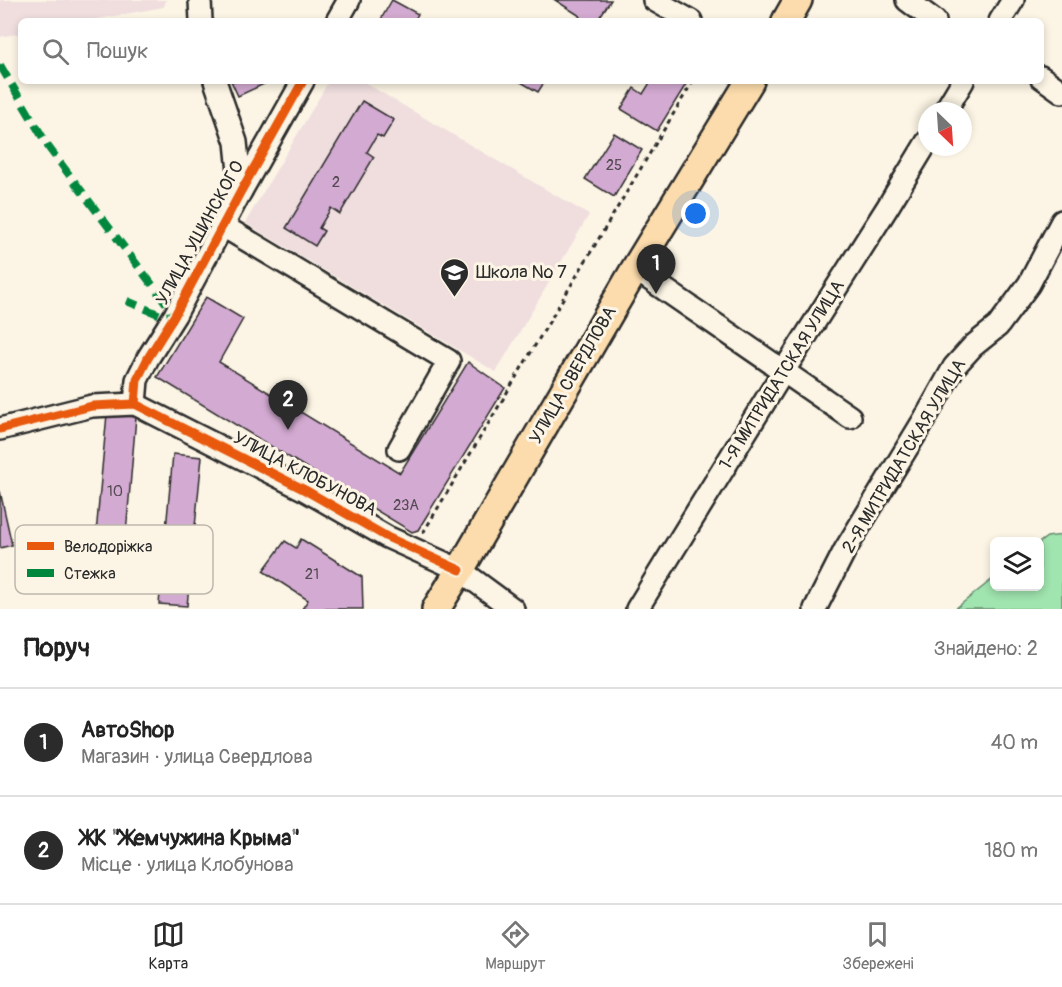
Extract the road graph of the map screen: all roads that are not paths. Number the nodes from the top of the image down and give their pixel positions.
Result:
1 (200, 0) edge
2 (349, 0) edge
3 (654, 0) edge
4 (798, 0) edge
5 (907, 0) edge
6 (1013, 0) edge
7 (201, 18) edge
8 (339, 18) edge
9 (686, 18) edge
10 (788, 18) edge
11 (931, 18) edge
12 (1002, 18) edge
13 (1044, 79) edge
14 (216, 84) edge
15 (301, 84) edge
16 (748, 84) edge
17 (961, 84) edge
18 (1062, 92) edge
19 (950, 102) edge
20 (919, 156) edge
21 (242, 191) junction
22 (1062, 221) edge
23 (223, 226) junction
24 (635, 269) junction
25 (783, 372) junction
26 (135, 404) junction
27 (850, 417) dead end
28 (0, 429) edge
29 (399, 449) dead end
30 (460, 570) junction
31 (436, 609) edge
32 (513, 609) edge
33 (637, 609) edge
34 (814, 609) edge

1 - 7 street
2 - 8 street
3 - 9 street
4 - 10 main road
5 - 11 street
6 - 12 street
13 - 18 street
14 - 21 street
15 - 21 street, УЛИЦА УШИНСКОГО
16 - 24 main road, УЛИЦА СВЕРДЛОВА
17 - 19 street
20 - 25 street, 1-Я МИТРИДАТСКАЯ УЛИЦА
21 - 23 street, УЛИЦА УШИНСКОГО
22 - 34 street, 2-Я МИТРИДАТСКАЯ УЛИЦА
23 - 26 street, УЛИЦА УШИНСКОГО
23 - 29 street
24 - 25 street
24 - 30 main road, УЛИЦА СВЕРДЛОВА
25 - 27 street
25 - 33 street, 1-Я МИТРИДАТСКАЯ УЛИЦА
26 - 28 street
26 - 30 street, УЛИЦА КЛОБУНОВА
30 - 31 main road, УЛИЦА СВЕРДЛОВА
30 - 32 street, УЛИЦА КЛОБУНОВА

